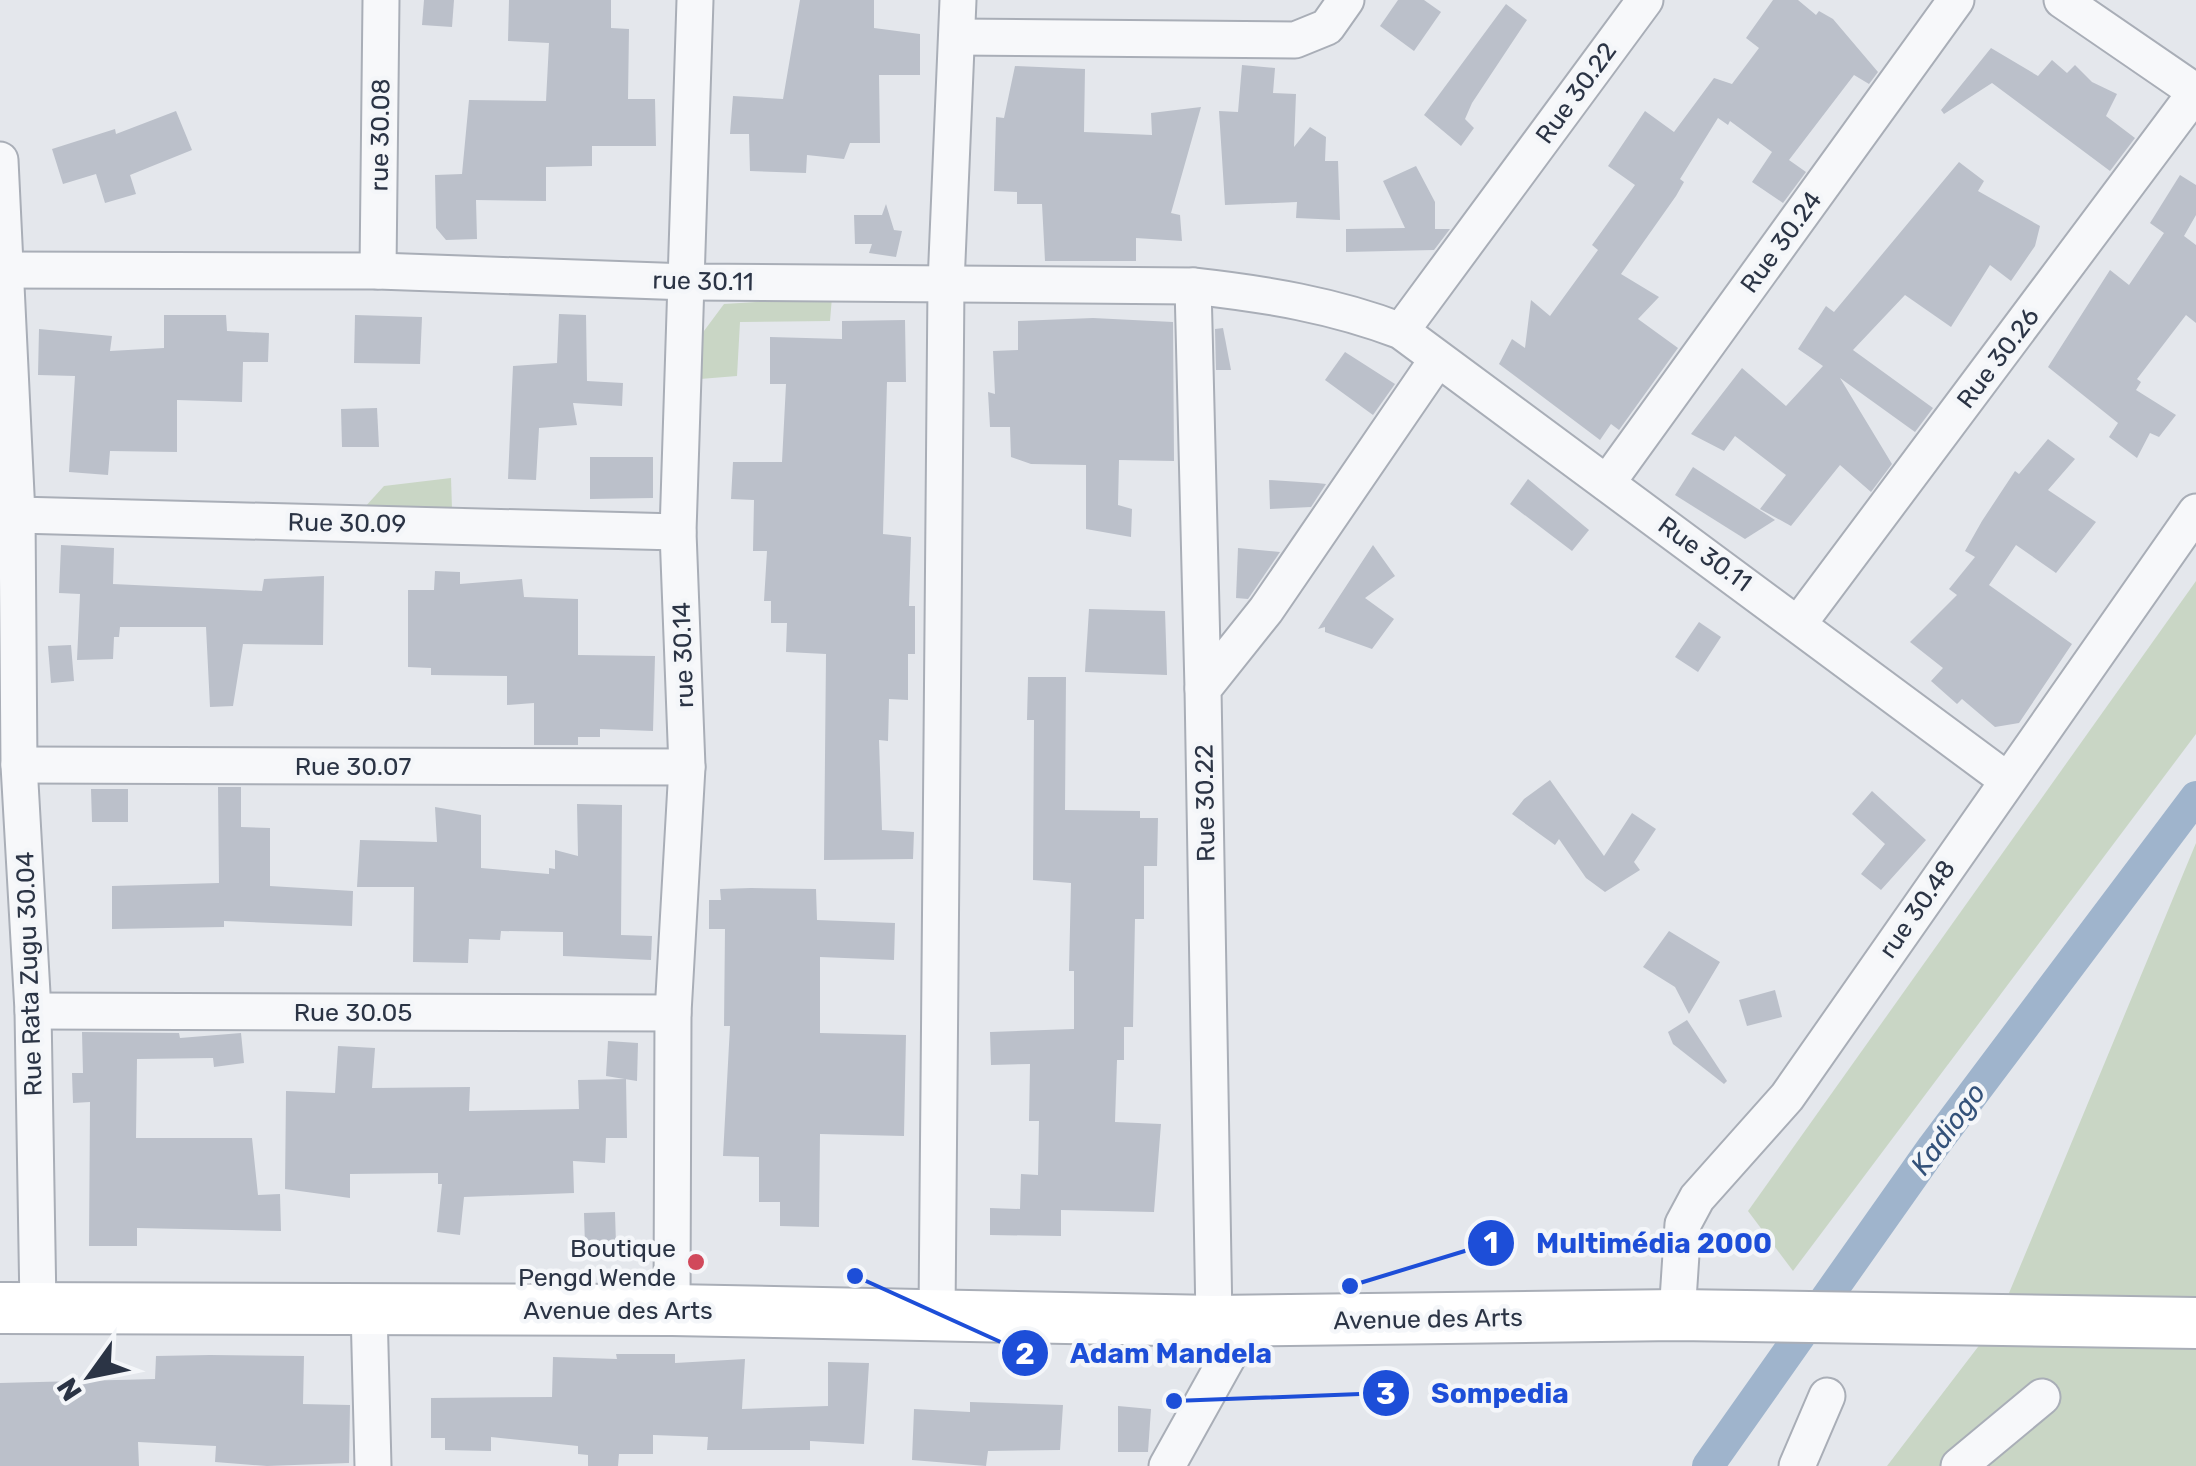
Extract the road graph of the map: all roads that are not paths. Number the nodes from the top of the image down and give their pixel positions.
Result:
1 (381, 0) edge
2 (694, 0) edge
3 (958, 0) edge
4 (1346, 0) edge
5 (1645, 0) edge
6 (1956, 0) edge
7 (2062, 0) edge
8 (957, 37) junction
9 (2196, 92) edge
10 (0, 160) edge
11 (3, 270) edge
12 (378, 271) junction
13 (688, 282) junction
14 (946, 284) junction
15 (1193, 286) junction
16 (1401, 331) junction
17 (1437, 360) junction
18 (1607, 483) junction
19 (2196, 512) edge
20 (17, 515) junction
21 (678, 532) junction
22 (1799, 623) junction
23 (1203, 689) junction
24 (19, 765) junction
25 (687, 767) junction
26 (2006, 780) junction
27 (33, 1011) junction
28 (673, 1014) junction
29 (19, 1308) edge
30 (369, 1309) junction
31 (672, 1310) junction
32 (938, 1315) junction
33 (1677, 1315) junction
34 (1232, 1320) junction
35 (2196, 1323) edge
36 (1827, 1396) dead end
37 (2042, 1397) dead end
38 (373, 1466) edge
39 (1166, 1466) edge
40 (1797, 1466) edge
41 (1958, 1466) edge

1 - 12 street, rue 30.08
2 - 13 street, rue 30.14
3 - 8 street
4 - 8 street
5 - 16 street, Rue 30.22
6 - 18 street, Rue 30.24
7 - 9 street
8 - 14 street
9 - 22 street, Rue 30.26
10 - 11 street, Rue Rata Zugu 30.04
11 - 12 street, rue 30.11
11 - 20 street, Rue Rata Zugu 30.04
12 - 13 street, rue 30.11
13 - 14 street, rue 30.11
13 - 21 street, rue 30.14
14 - 15 street, rue 30.11
14 - 32 street
15 - 16 street, rue 30.11
15 - 23 street, Rue 30.22
16 - 17 street, Rue 30.11
17 - 18 street, Rue 30.11
17 - 23 street
18 - 22 street, Rue 30.11
19 - 26 street, rue 30.48
20 - 21 street, Rue 30.09
20 - 24 street, Rue Rata Zugu 30.04
21 - 25 street, rue 30.14
22 - 26 street, Rue 30.11
23 - 34 street, Rue 30.22
24 - 25 street, Rue 30.07
24 - 27 street, Rue Rata Zugu 30.04
25 - 28 street, rue 30.14
26 - 33 street, rue 30.48
27 - 28 street, Rue 30.05
27 - 29 street, Rue Rata Zugu 30.04
28 - 31 street, rue 30.14
29 - 30 street, Avenue des Arts
30 - 31 street, Avenue des Arts
30 - 38 street
31 - 32 street, Avenue des Arts
32 - 34 street, Avenue des Arts
33 - 34 street, Avenue des Arts
33 - 35 street, Avenue des Arts
34 - 39 street
36 - 40 street
37 - 41 street

